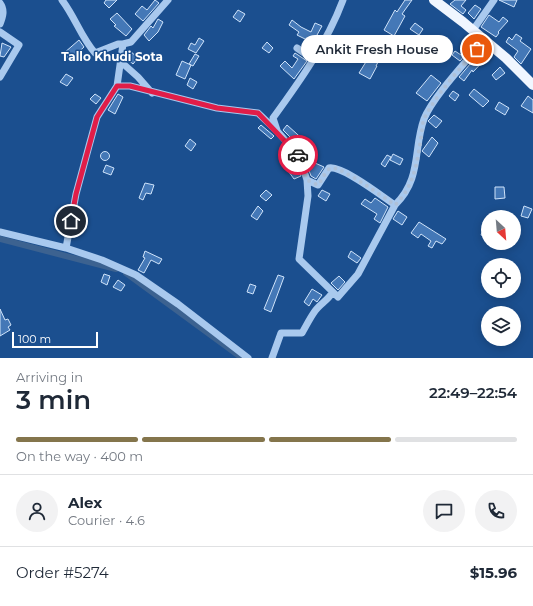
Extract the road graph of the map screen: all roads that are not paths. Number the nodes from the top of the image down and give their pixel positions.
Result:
1 (62, 0) edge
2 (168, 0) edge
3 (344, 0) edge
4 (434, 0) edge
5 (494, 0) edge
6 (0, 3) edge
7 (0, 24) edge
8 (473, 30) junction
9 (0, 32) edge
10 (484, 40) junction
11 (123, 44) junction
12 (297, 48) dead end
13 (314, 59) junction
14 (120, 61) junction
15 (0, 77) edge
16 (533, 85) edge
17 (117, 86) junction
18 (152, 93) junction
19 (263, 118) junction
20 (273, 118) junction
21 (278, 132) junction
22 (307, 180) junction
23 (318, 185) junction
24 (308, 196) junction
25 (395, 205) junction
26 (0, 232) edge
27 (66, 248) junction
28 (331, 296) junction
29 (248, 358) edge
30 (272, 358) edge

1 - 11 street
2 - 11 street
3 - 13 street
4 - 8 main road
5 - 8 street
6 - 7 street
8 - 10 main road
9 - 15 street
10 - 16 main road
10 - 25 street
11 - 14 street
12 - 13 street
13 - 20 street
14 - 17 street
14 - 18 street
17 - 18 street
17 - 27 street
18 - 19 street
19 - 20 street
19 - 21 street
20 - 21 street
21 - 22 street
22 - 23 street
22 - 24 street
23 - 24 street
23 - 25 street
24 - 28 street
25 - 28 street
26 - 27 street
27 - 29 street
28 - 30 street

